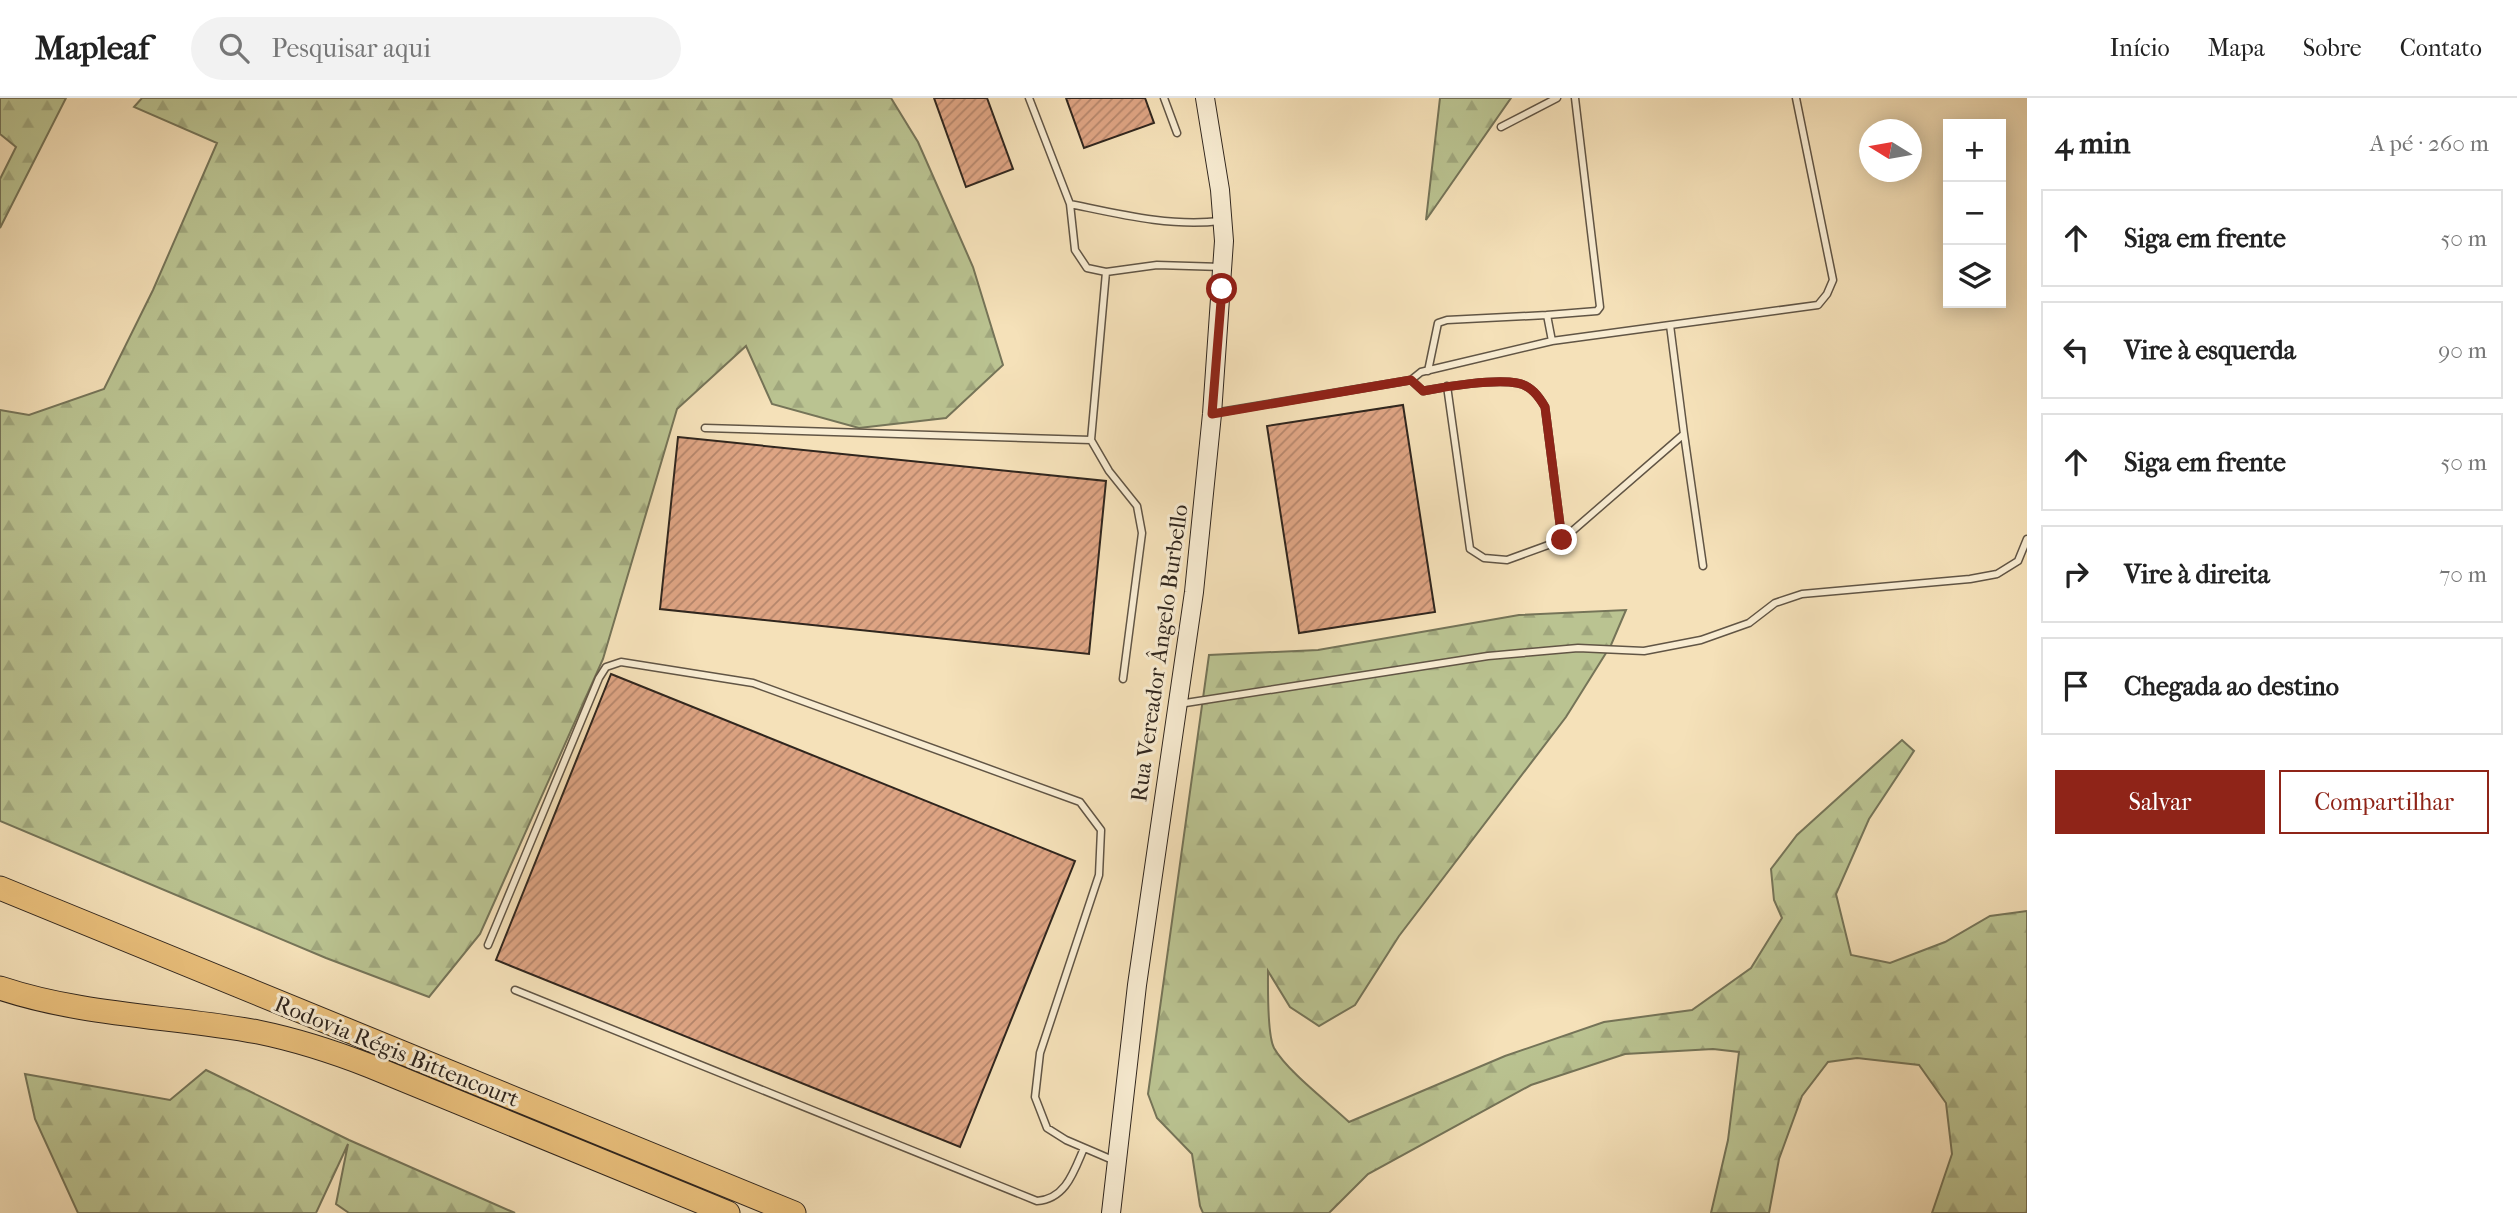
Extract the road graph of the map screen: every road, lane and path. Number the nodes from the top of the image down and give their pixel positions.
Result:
1 (1028, 98) edge
2 (1164, 98) edge
3 (1205, 98) edge
4 (1557, 98) edge
5 (1575, 98) edge
6 (1797, 98) edge
7 (1501, 127) dead end
8 (1177, 133) dead end
9 (1070, 204) junction
10 (1223, 220) junction
11 (1224, 267) junction
12 (1106, 272) junction
13 (1547, 316) junction
14 (1670, 325) junction
15 (1552, 341) junction
16 (1428, 370) junction
17 (1411, 380) junction
18 (1447, 386) junction
19 (1212, 414) junction
20 (705, 428) dead end
21 (1684, 433) junction
22 (1091, 440) junction
23 (2027, 539) edge
24 (1562, 540) junction
25 (1703, 566) dead end
26 (1123, 678) dead end
27 (1179, 704) junction
28 (0, 888) edge
29 (488, 945) dead end
30 (0, 988) edge
31 (515, 990) dead end
32 (1084, 1148) junction
33 (1117, 1161) junction
34 (728, 1213) edge
35 (794, 1213) edge
36 (1111, 1213) edge

1 - 9 lane
2 - 8 lane
3 - 10 main road, Rua Vereador Ângelo Burbello
4 - 7 lane
5 - 13 lane
6 - 14 lane
9 - 10 lane
9 - 12 lane
10 - 11 main road, Rua Vereador Ângelo Burbello
11 - 12 lane
11 - 19 main road, Rua Vereador Ângelo Burbello
12 - 22 lane
13 - 15 lane
13 - 16 lane
14 - 15 lane
14 - 21 lane
15 - 16 lane
16 - 17 lane
17 - 18 lane
17 - 19 lane
18 - 24 lane
18 - 24 lane
19 - 27 main road, Rua Vereador Ângelo Burbello
20 - 22 lane
21 - 24 lane
21 - 25 lane
22 - 26 lane
23 - 27 lane
27 - 33 main road, Rua Vereador Ângelo Burbello
28 - 35 highway, Rodovia Régis Bittencourt
29 - 32 lane
30 - 34 highway, Rodovia Régis Bittencourt
31 - 32 lane
32 - 33 lane
33 - 36 main road, Rua Vereador Ângelo Burbello

